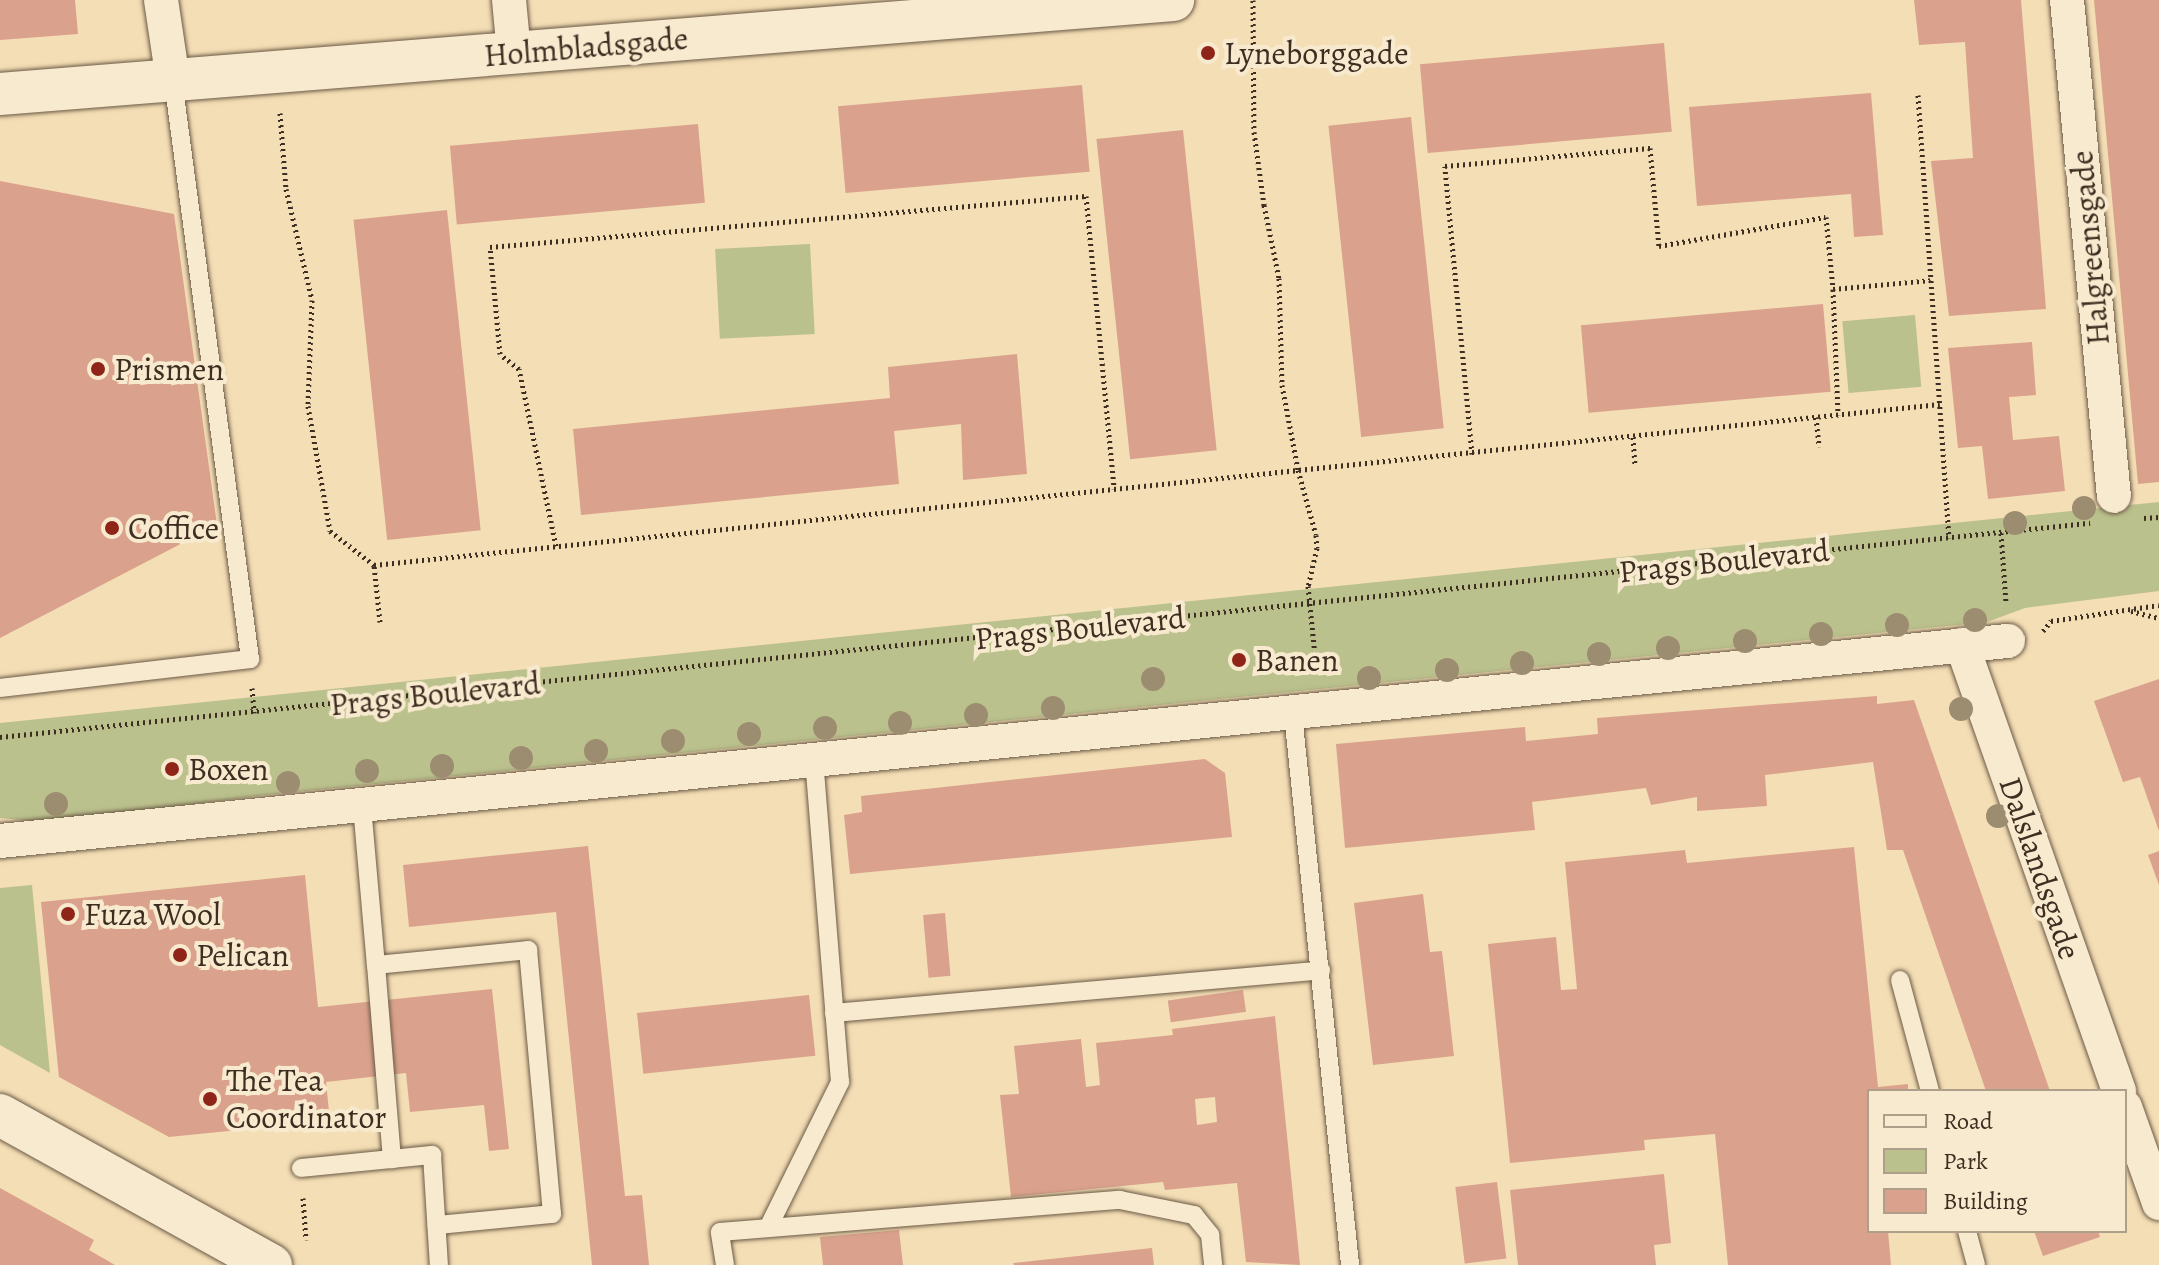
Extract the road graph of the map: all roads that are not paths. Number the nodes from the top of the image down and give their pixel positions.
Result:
1 (161, 0) edge
2 (509, 0) edge
3 (1173, 0) edge
4 (2067, 0) edge
5 (878, 12) edge
6 (514, 53) junction
7 (173, 80) junction
8 (0, 94) edge
9 (2118, 512) road end
10 (2008, 641) road end
11 (1962, 645) junction
12 (0, 688) edge
13 (1307, 713) junction
14 (814, 761) junction
15 (362, 806) junction
16 (0, 841) edge
17 (376, 965) junction
18 (1321, 970) junction
19 (1900, 980) dead end
20 (834, 1013) junction
21 (1929, 1089) edge
22 (2118, 1089) edge
23 (2127, 1113) edge
24 (0, 1115) edge
25 (392, 1159) junction
26 (301, 1168) road end
27 (2159, 1203) edge
28 (437, 1225) junction
29 (768, 1228) junction
30 (1968, 1233) edge
31 (289, 1258) edge
32 (439, 1265) edge
33 (725, 1265) edge
34 (1213, 1265) edge
35 (1350, 1265) edge
36 (1976, 1265) edge

1 - 7 street
2 - 6 street
3 - 5 street, Holmbladsgade
4 - 9 street, Halgreensgade
5 - 6 street, Holmbladsgade
6 - 7 street, Holmbladsgade
7 - 8 street, Holmbladsgade
7 - 12 lane
10 - 11 street
11 - 13 street
11 - 22 street, Dalslandsgade
13 - 14 street
13 - 18 lane
14 - 15 street
14 - 20 lane
15 - 16 street
15 - 17 lane
17 - 25 lane
17 - 28 lane
18 - 20 lane
18 - 35 lane
19 - 21 lane
20 - 29 lane
23 - 27 street
24 - 31 street
25 - 26 lane
25 - 28 lane
28 - 32 lane
29 - 33 lane
29 - 34 lane
30 - 36 lane

